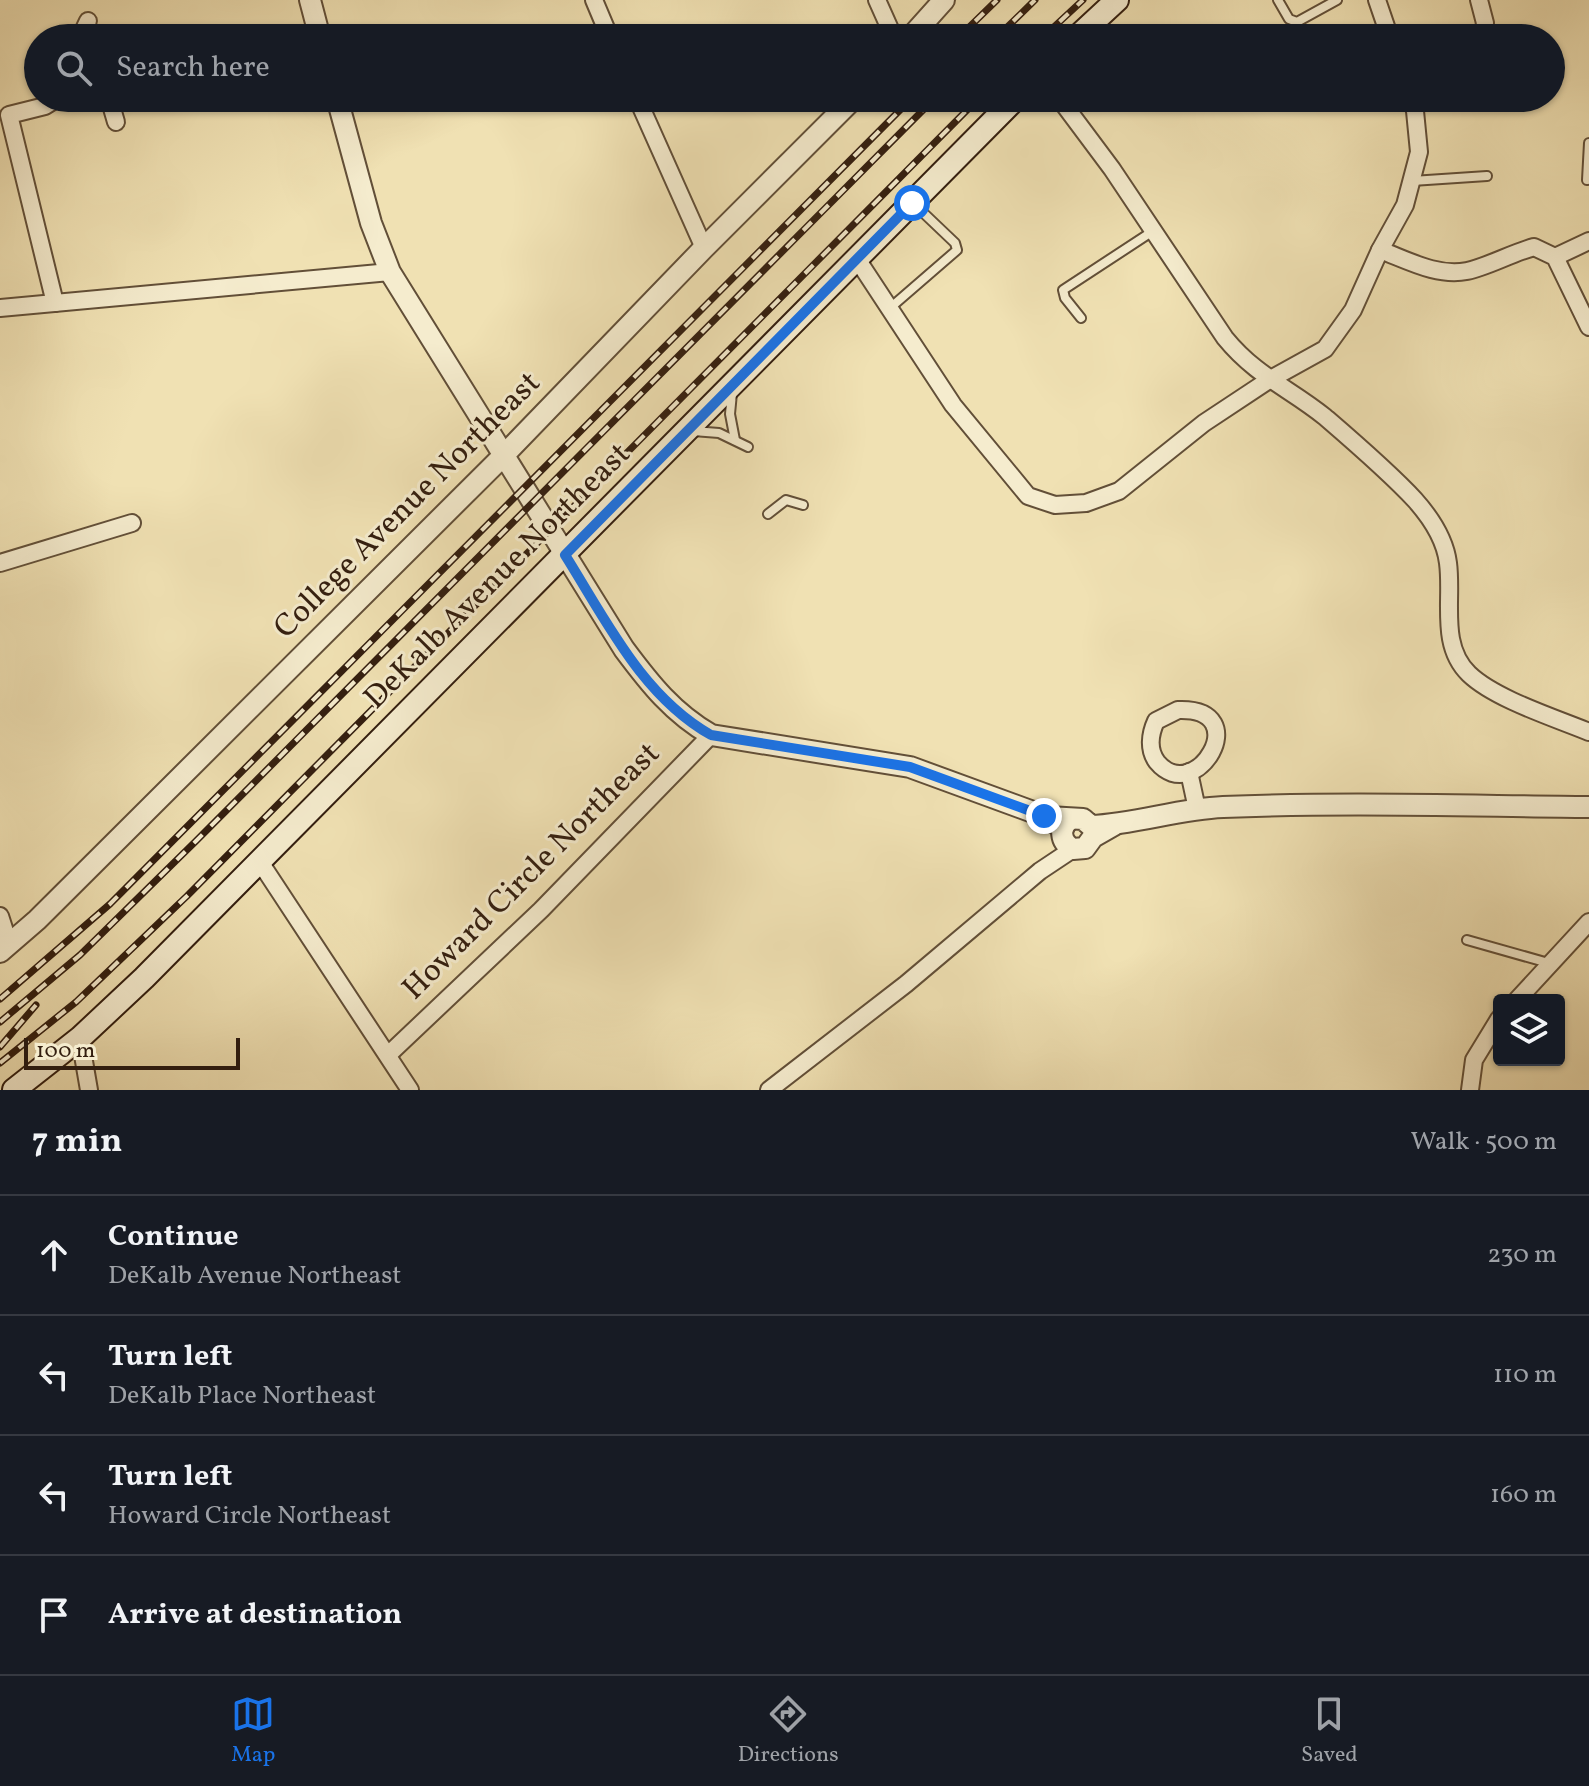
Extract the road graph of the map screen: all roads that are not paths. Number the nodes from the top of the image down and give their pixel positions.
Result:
1 (310, 0) edge
2 (594, 0) edge
3 (877, 0) edge
4 (1117, 0) edge
5 (1278, 0) edge
6 (1337, 0) edge
7 (1377, 0) edge
8 (1479, 0) edge
9 (936, 3) edge
10 (1318, 4) edge
11 (88, 21) dead end
12 (87, 24) edge
13 (316, 24) edge
14 (604, 24) edge
15 (888, 24) edge
16 (920, 24) edge
17 (1091, 24) edge
18 (1385, 24) edge
19 (1485, 24) edge
20 (24, 111) edge
21 (113, 112) edge
22 (341, 112) edge
23 (643, 112) edge
24 (840, 112) edge
25 (1002, 112) edge
26 (1069, 112) edge
27 (1415, 112) edge
28 (116, 122) dead end
29 (1589, 143) edge
30 (1487, 176) dead end
31 (1587, 180) edge
32 (1411, 181) junction
33 (912, 203) junction
34 (1153, 230) junction
35 (1589, 241) edge
36 (704, 248) junction
37 (1380, 250) junction
38 (1555, 257) junction
39 (857, 259) junction
40 (390, 272) junction
41 (55, 303) junction
42 (0, 308) edge
43 (889, 308) junction
44 (1081, 318) dead end
45 (1589, 327) edge
46 (1269, 380) junction
47 (733, 384) junction
48 (685, 432) junction
49 (735, 440) junction
50 (748, 447) dead end
51 (504, 455) junction
52 (803, 505) dead end
53 (768, 514) dead end
54 (132, 523) dead end
55 (565, 555) junction
56 (0, 563) edge
57 (1589, 732) edge
58 (711, 735) junction
59 (1189, 772) junction
60 (1589, 807) edge
61 (1197, 809) junction
62 (1080, 827) junction
63 (1073, 849) joint
64 (260, 862) junction
65 (0, 916) edge
66 (1589, 922) edge
67 (1467, 940) dead end
68 (5, 948) edge
69 (1552, 964) junction
70 (1523, 994) edge
71 (1493, 1029) edge
72 (80, 1038) junction
73 (388, 1055) junction
74 (14, 1090) edge
75 (89, 1090) edge
76 (410, 1090) edge
77 (769, 1090) edge
78 (1470, 1090) edge

1 - 13 street
2 - 14 street
3 - 15 street
4 - 17 main road
5 - 10 lane
6 - 10 lane
7 - 18 street
8 - 19 street
9 - 16 street
11 - 12 street
20 - 41 street
21 - 28 street
22 - 40 street
23 - 36 street
24 - 36 street, College Avenue Northeast
25 - 33 main road, DeKalb Avenue Northeast
26 - 34 street
27 - 32 street
29 - 31 lane
30 - 32 lane
32 - 37 street
33 - 39 main road, DeKalb Avenue Northeast
33 - 43 lane
34 - 44 lane
34 - 46 street
35 - 38 street
36 - 51 street, College Avenue Northeast
37 - 38 street
37 - 46 street
38 - 45 street
39 - 43 street
39 - 47 main road, DeKalb Avenue Northeast
40 - 41 street
40 - 51 street
41 - 42 street
43 - 46 street
46 - 57 street
47 - 48 main road, DeKalb Avenue Northeast
47 - 49 lane
48 - 49 lane
48 - 55 main road, DeKalb Avenue Northeast
49 - 50 lane
51 - 55 street
51 - 68 street, College Avenue Northeast
52 - 53 lane
54 - 56 street
55 - 58 street
55 - 64 main road, DeKalb Avenue Northeast
58 - 62 street
58 - 73 street, Howard Circle Northeast
59 - 59 street
59 - 61 street
60 - 61 street
61 - 62 street
62 - 63 street
63 - 77 street
64 - 72 main road, DeKalb Avenue Northeast
64 - 73 street
65 - 68 street
66 - 69 street
67 - 69 lane
69 - 70 street
71 - 78 street
72 - 74 main road, DeKalb Avenue Northeast
72 - 75 street
73 - 76 street

